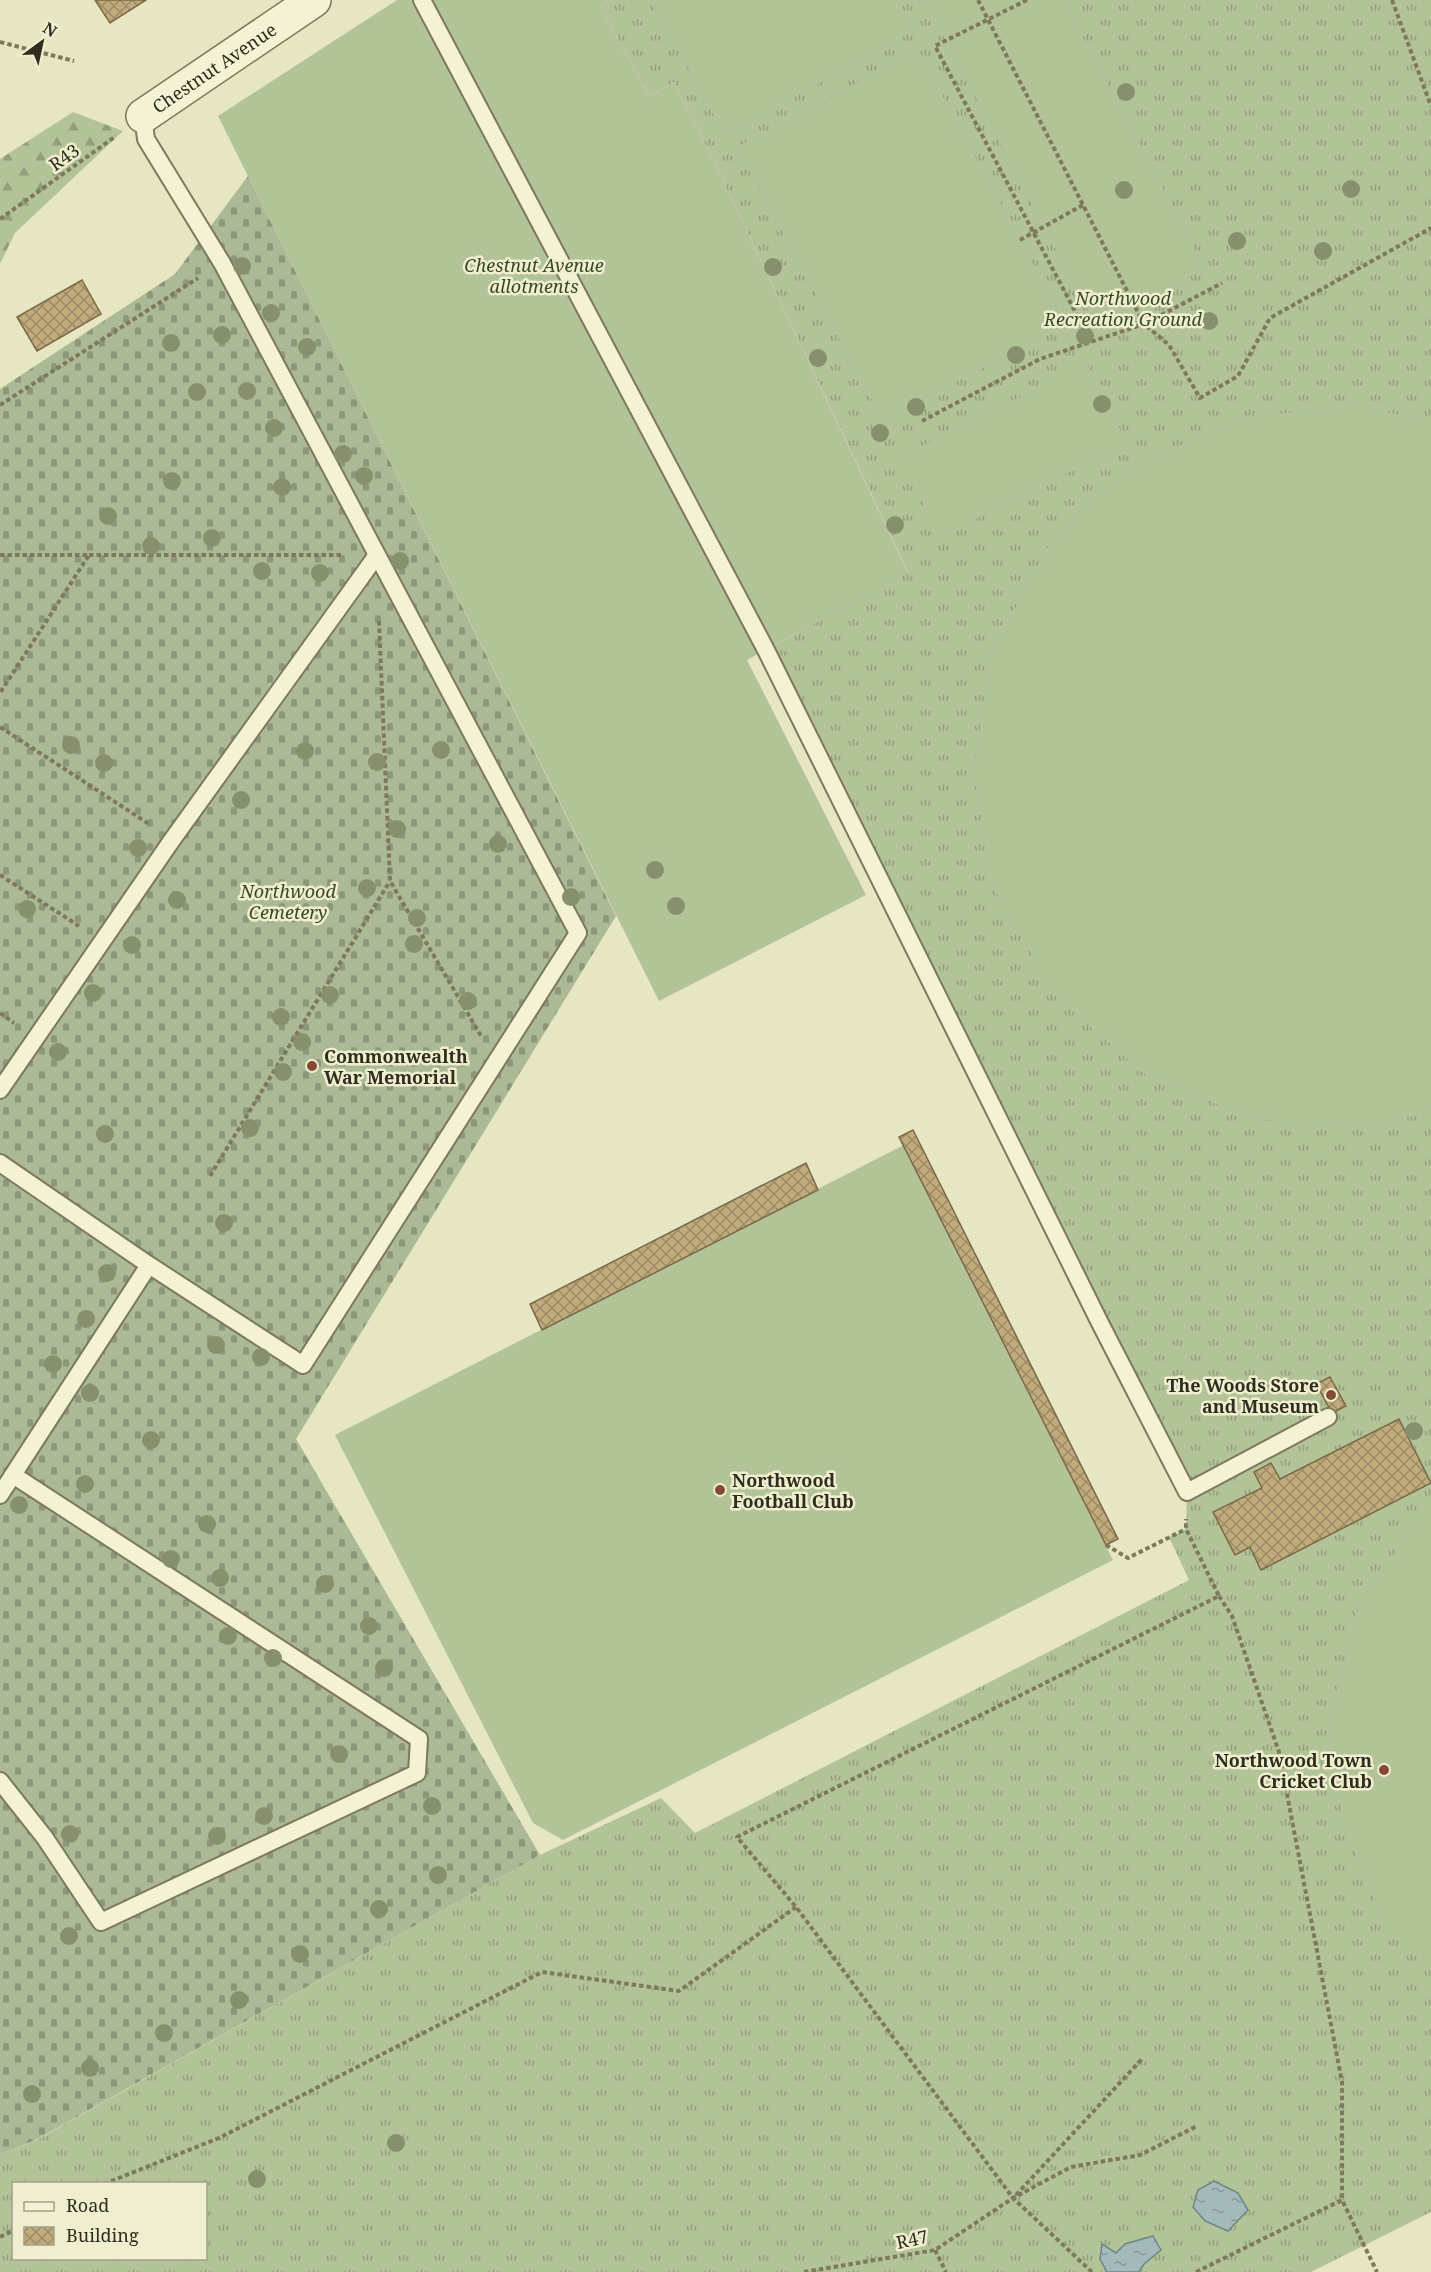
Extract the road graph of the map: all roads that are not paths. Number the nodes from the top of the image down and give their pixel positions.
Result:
1 (314, 0) edge
2 (422, 0) edge
3 (143, 116) joint
4 (377, 555) junction
5 (0, 1090) edge
6 (0, 1163) edge
7 (149, 1265) junction
8 (1328, 1417) dead end
9 (13, 1475) junction
10 (0, 1495) edge
11 (0, 1781) edge

1 - 3 street, Chestnut Avenue
2 - 8 lane
3 - 4 lane
4 - 5 lane
4 - 7 lane
6 - 7 lane
7 - 9 lane
9 - 10 lane
9 - 11 lane

